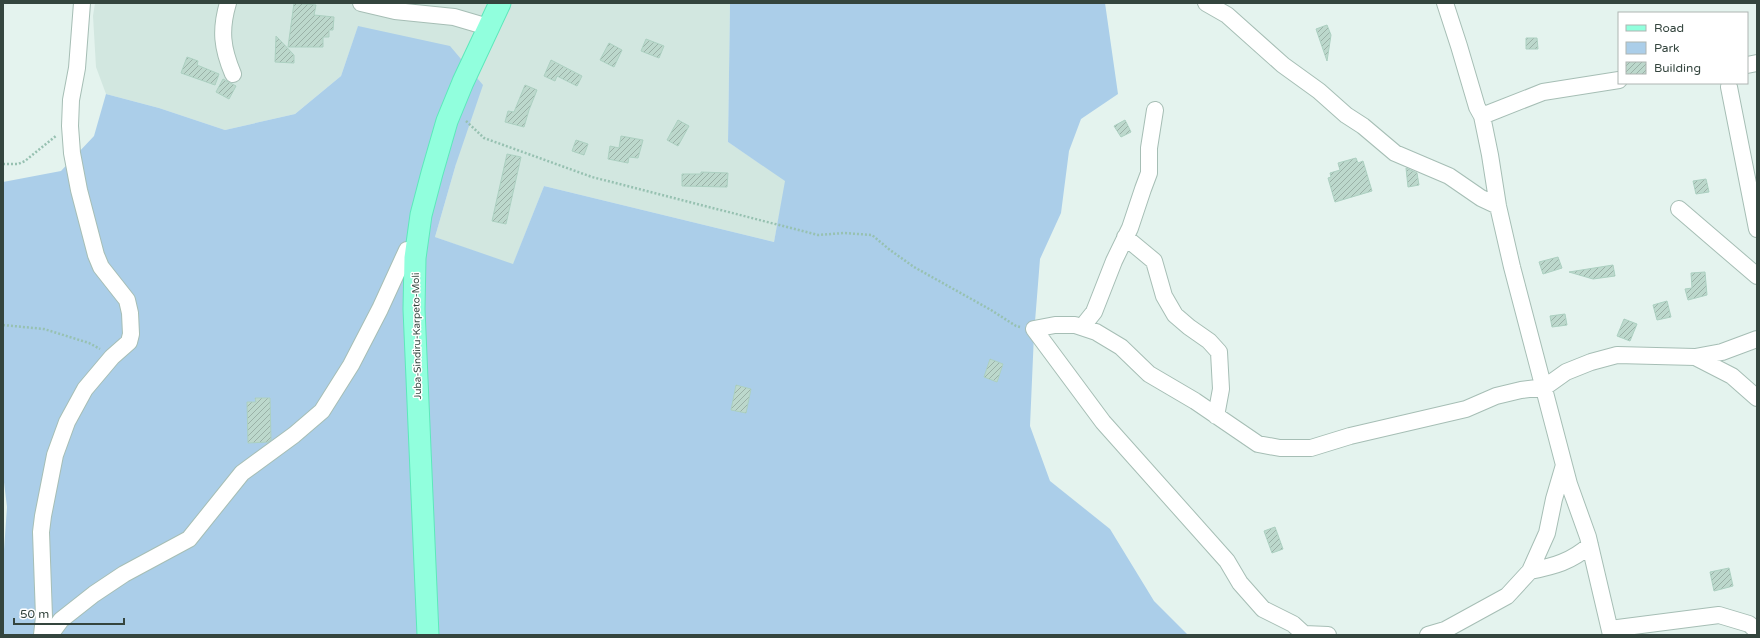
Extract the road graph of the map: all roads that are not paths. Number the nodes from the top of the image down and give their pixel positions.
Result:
1 (82, 3) edge
2 (228, 3) edge
3 (361, 3) edge
4 (500, 3) edge
5 (1206, 3) edge
6 (1445, 3) edge
7 (488, 27) junction
8 (233, 74) dead end
9 (1618, 80) edge
10 (1729, 87) dead end
11 (1155, 110) dead end
12 (1482, 116) junction
13 (1498, 206) junction
14 (1679, 209) dead end
15 (1757, 229) edge
16 (1126, 237) junction
17 (407, 250) dead end
18 (1757, 276) edge
19 (1082, 327) junction
20 (1757, 339) edge
21 (1695, 357) junction
22 (1544, 387) junction
23 (1757, 398) edge
24 (1216, 416) junction
25 (1564, 464) junction
26 (1590, 545) junction
27 (1530, 571) junction
28 (1757, 631) edge
29 (1610, 632) edge
30 (1305, 634) edge
31 (42, 635) edge
32 (50, 635) edge
33 (428, 635) edge
34 (1328, 635) edge
35 (1428, 635) edge

1 - 31 street
2 - 8 street
3 - 7 street
4 - 7 main road, Juba-Sindiru-Karpeto-Moli
5 - 13 street
6 - 12 street
7 - 33 main road, Juba-Sindiru-Karpeto-Moli
9 - 12 street
10 - 15 street
11 - 16 street
12 - 13 street
13 - 22 street
14 - 18 street
16 - 19 street
16 - 24 street
17 - 32 street
19 - 24 street
19 - 30 street
20 - 21 street
21 - 22 street
21 - 23 street
22 - 24 street
22 - 25 street
25 - 26 street
25 - 27 street
26 - 27 street
26 - 29 street
27 - 35 street
28 - 29 street
30 - 34 street

